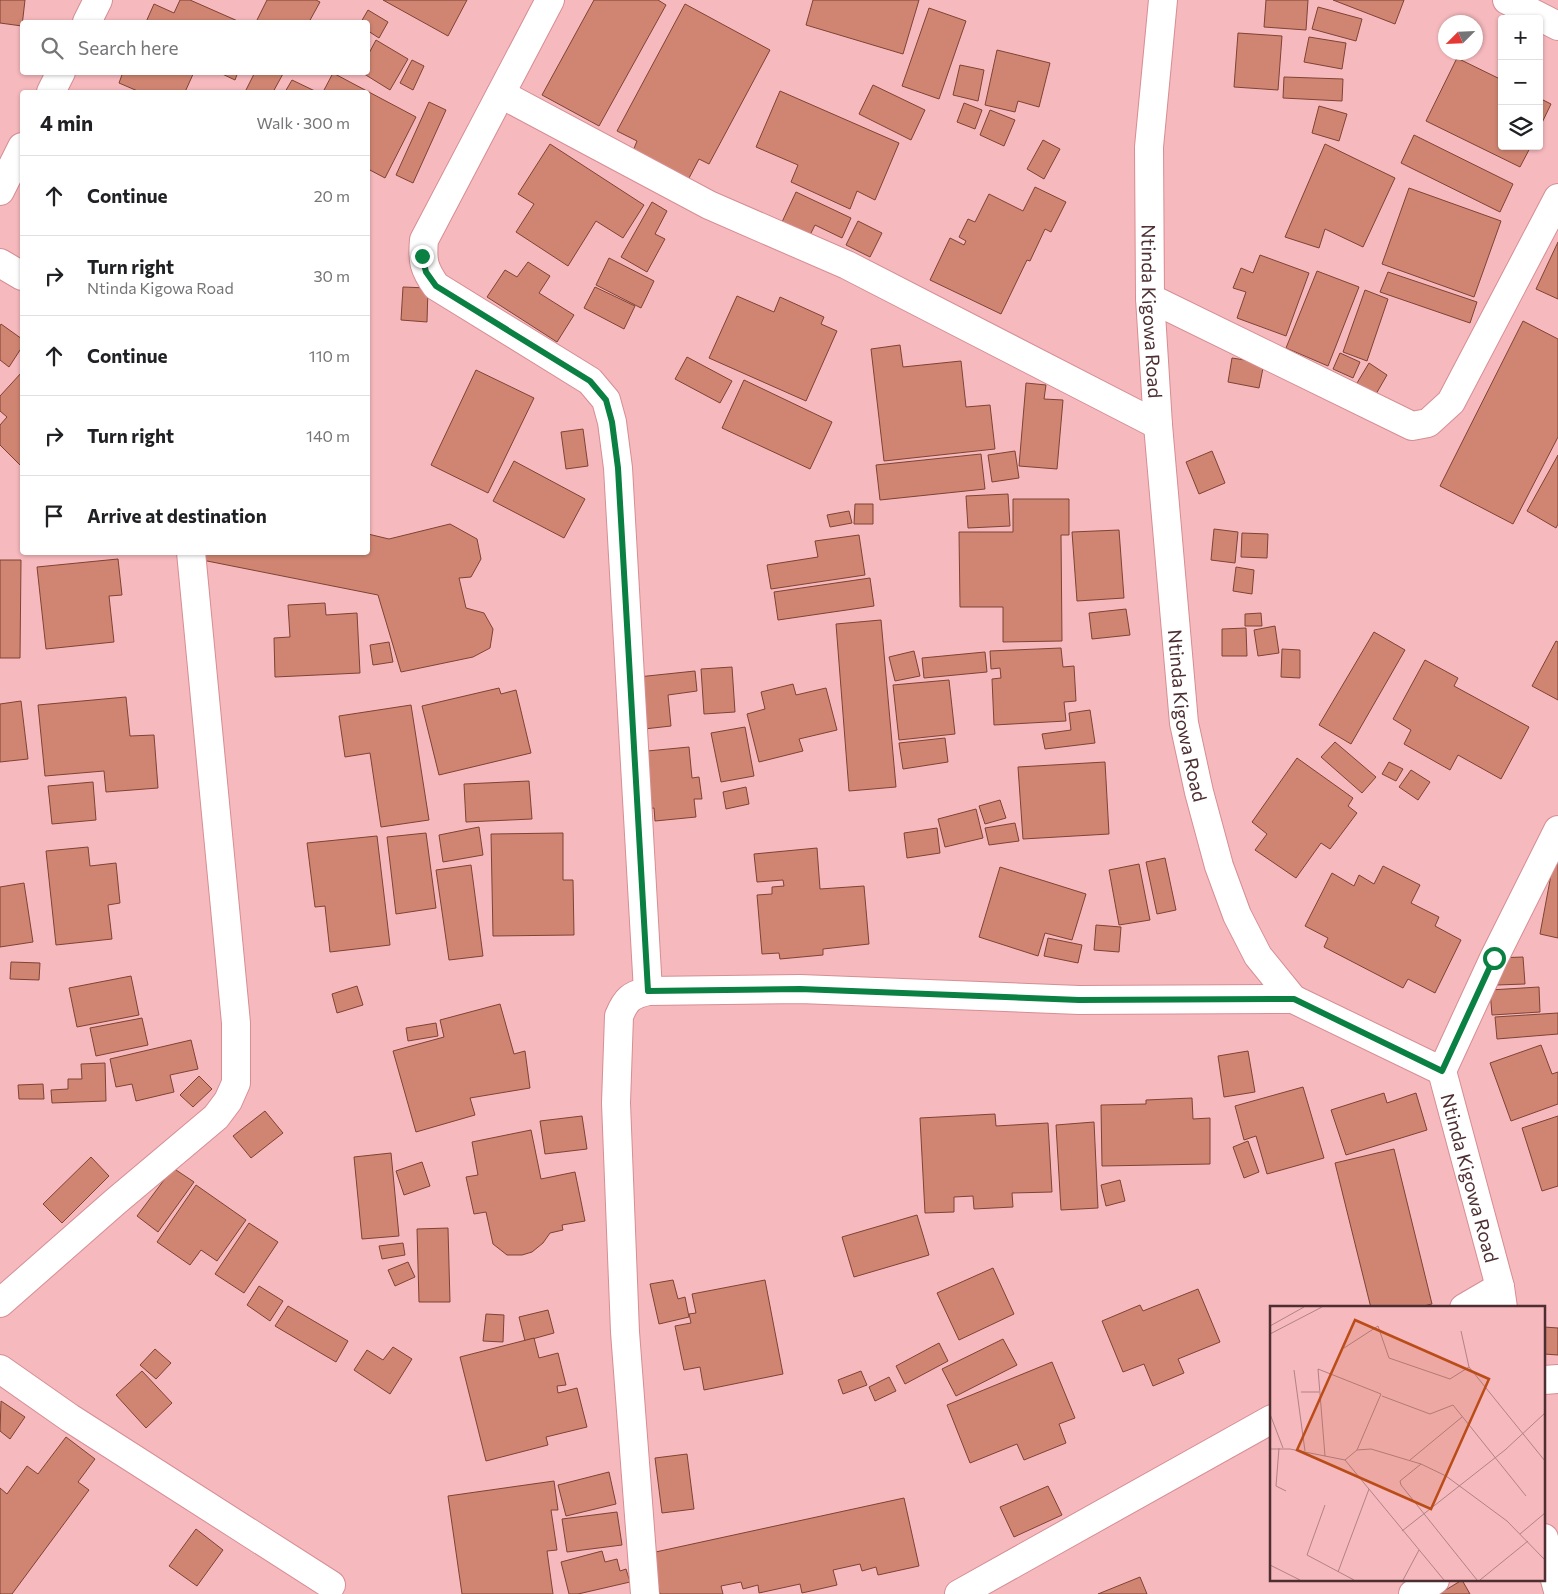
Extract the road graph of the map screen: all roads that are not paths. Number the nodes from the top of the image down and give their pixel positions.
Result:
1 (98, 0) edge
2 (550, 0) edge
3 (1163, 0) edge
4 (1507, 0) edge
5 (88, 20) edge
6 (1558, 26) edge
7 (60, 75) edge
8 (52, 90) edge
9 (501, 94) junction
10 (20, 151) edge
11 (0, 191) edge
12 (1558, 198) edge
13 (0, 263) edge
14 (20, 275) edge
15 (1150, 298) junction
16 (1158, 424) junction
17 (191, 555) edge
18 (1558, 830) edge
19 (648, 991) junction
20 (1294, 999) junction
21 (1442, 1071) junction
22 (1501, 1298) edge
23 (0, 1303) edge
24 (1471, 1306) edge
25 (0, 1369) edge
26 (1270, 1420) edge
27 (1546, 1546) edge
28 (1432, 1582) edge
29 (331, 1585) dead end
30 (1558, 1591) edge
31 (645, 1594) edge
32 (959, 1594) edge
33 (1413, 1594) edge

1 - 5 street
2 - 9 street
3 - 15 street, Ntinda Kigowa Road
4 - 6 street
7 - 8 street
9 - 16 street
9 - 19 street
10 - 11 street
12 - 15 street
13 - 14 street
15 - 16 street, Ntinda Kigowa Road
16 - 20 street, Ntinda Kigowa Road
17 - 23 street
18 - 21 street
19 - 20 street
19 - 31 street
20 - 21 street, Ntinda Kigowa Road
21 - 22 street, Ntinda Kigowa Road
22 - 24 street
25 - 29 street
26 - 32 street
27 - 30 street
28 - 33 street

